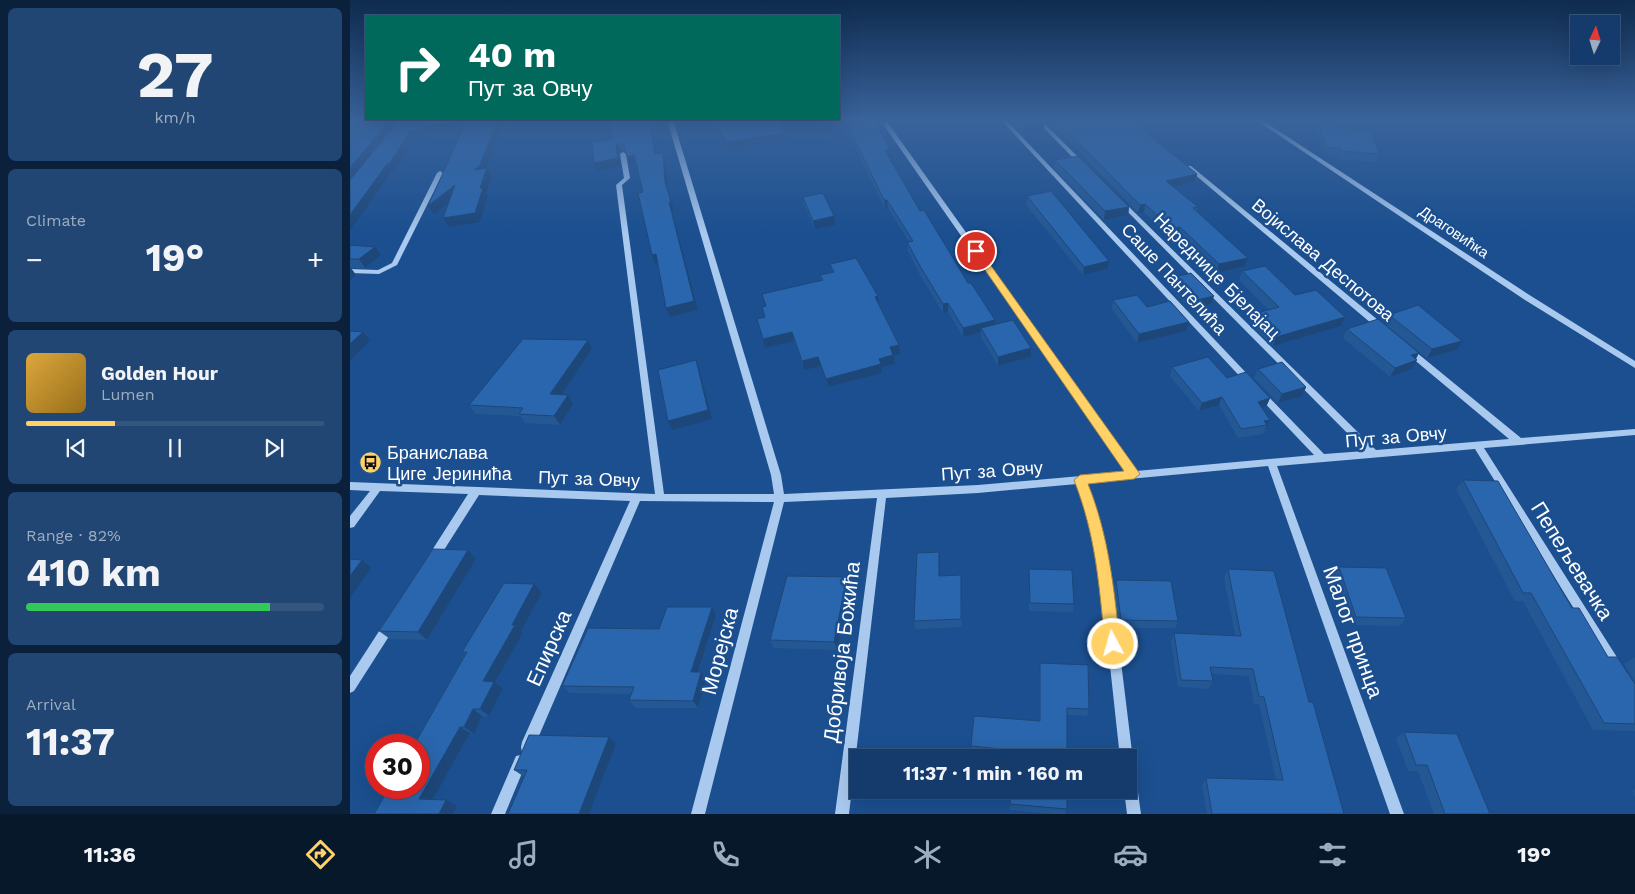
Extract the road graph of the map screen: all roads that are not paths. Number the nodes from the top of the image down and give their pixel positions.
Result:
1 (623, 158) edge
2 (681, 158) edge
3 (910, 158) edge
4 (1039, 158) edge
5 (1077, 158) edge
6 (1316, 158) edge
7 (1184, 164) edge
8 (1088, 169) edge
9 (440, 173) dead end
10 (1116, 197) edge
11 (350, 271) edge
12 (1388, 333) edge
13 (1403, 346) edge
14 (1635, 365) edge
15 (1635, 432) edge
16 (1519, 442) junction
17 (1478, 446) junction
18 (1374, 454) junction
19 (1323, 459) junction
20 (1271, 464) junction
21 (1134, 474) junction
22 (1080, 480) junction
23 (350, 486) edge
24 (378, 487) junction
25 (476, 491) junction
26 (882, 494) junction
27 (638, 498) junction
28 (660, 498) junction
29 (780, 498) junction
30 (350, 524) edge
31 (429, 565) edge
32 (397, 614) edge
33 (1624, 679) edge
34 (350, 687) edge
35 (1126, 749) edge
36 (1132, 799) edge
37 (498, 814) edge
38 (698, 814) edge
39 (842, 814) edge
40 (1134, 814) edge
41 (1397, 814) edge

1 - 28 street
2 - 29 street
3 - 21 street
4 - 19 street, Саше Пантелића
5 - 8 street
6 - 14 street, Драговићка
7 - 12 street, Војислава Деспотова
9 - 11 street
10 - 18 street, Нареднице Бјелајац
13 - 16 street
15 - 16 street, Пут за Овчу
16 - 17 street, Пут за Овчу
17 - 18 street, Пут за Овчу
17 - 33 street, Пепељевачка
18 - 19 street, Пут за Овчу
19 - 20 street, Пут за Овчу
20 - 21 street, Пут за Овчу
20 - 41 street, Малог принца
21 - 22 street, Пут за Овчу
22 - 26 street, Пут за Овчу
22 - 35 street
23 - 24 street, Пут за Овчу
24 - 25 street, Пут за Овчу
24 - 30 street
25 - 27 street, Пут за Овчу
25 - 31 street
26 - 29 street, Пут за Овчу
26 - 39 street, Добривоја Божића
27 - 28 street, Пут за Овчу
27 - 37 street, Епирска
28 - 29 street, Пут за Овчу
29 - 38 street, Морејска
32 - 34 street
36 - 40 street

